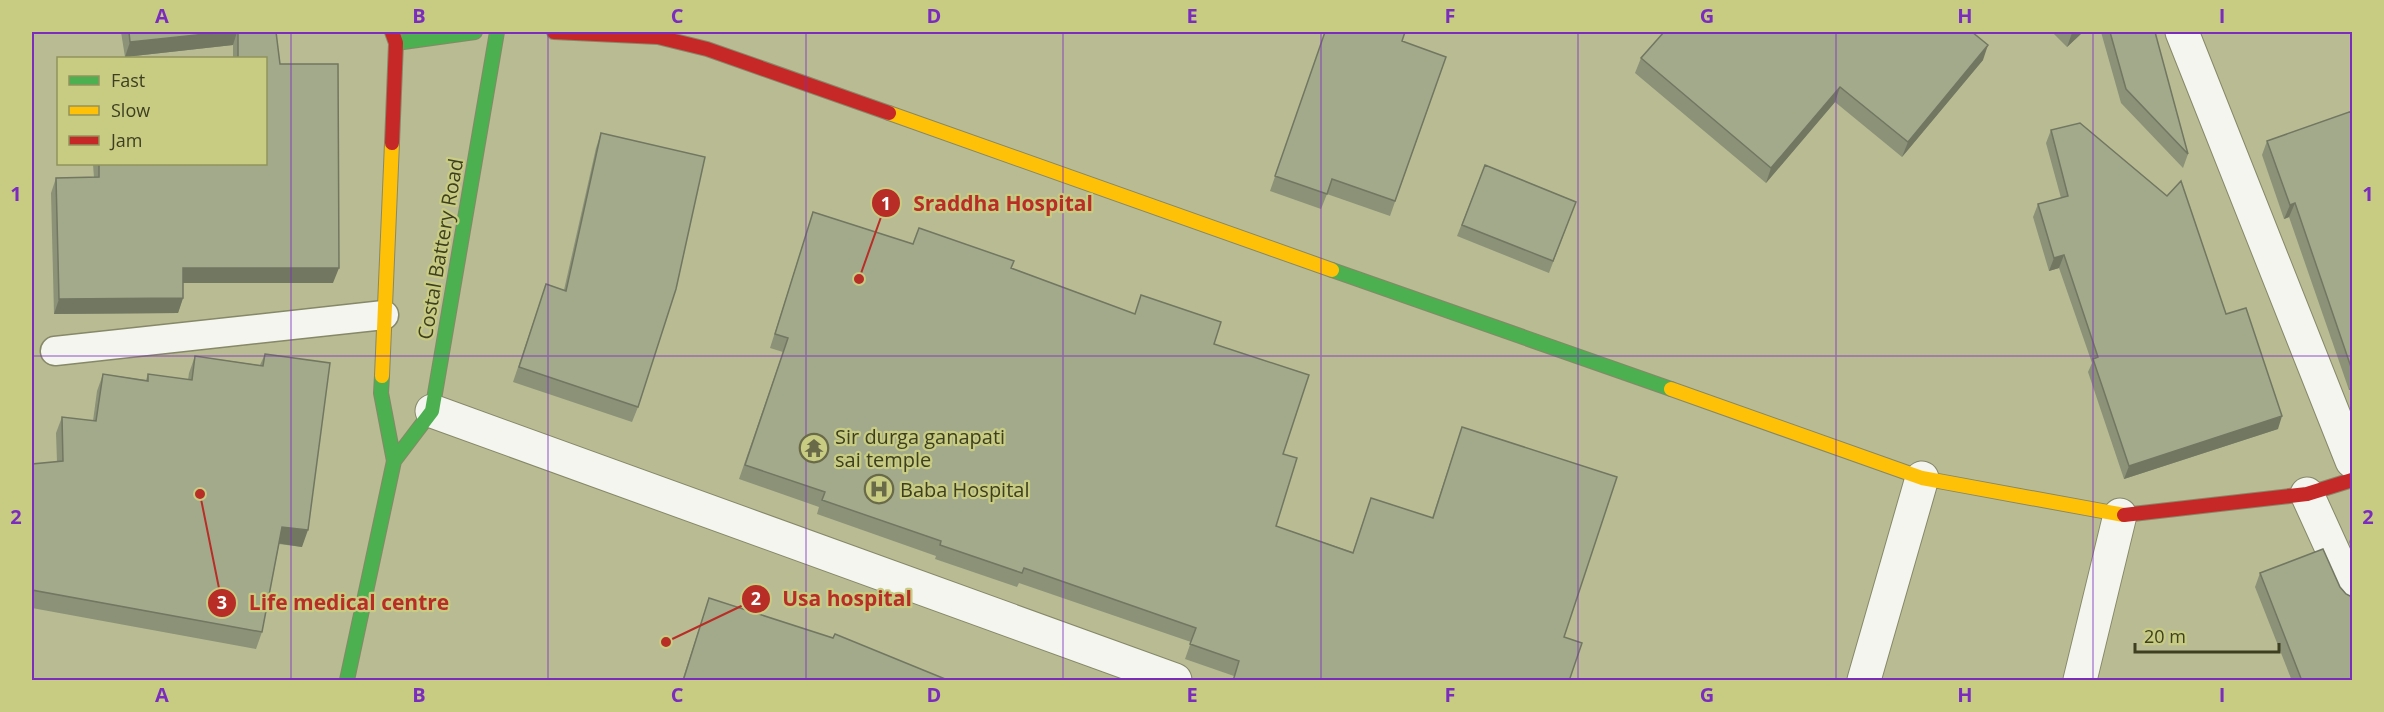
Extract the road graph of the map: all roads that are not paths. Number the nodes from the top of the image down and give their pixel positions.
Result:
1 (475, 32) edge
2 (497, 32) edge
3 (554, 32) edge
4 (2182, 32) edge
5 (394, 37) edge
6 (384, 315) junction
7 (55, 351) dead end
8 (432, 411) junction
9 (394, 461) junction
10 (2352, 461) edge
11 (1922, 478) junction
12 (2352, 480) edge
13 (2307, 494) junction
14 (2120, 515) junction
15 (2352, 593) edge
16 (1104, 669) edge
17 (347, 681) edge
18 (1175, 681) edge
19 (1864, 681) edge
20 (2080, 681) edge

1 - 5 street
2 - 8 street, Costal Battery Road
3 - 11 street
4 - 10 street
5 - 6 street, Costal Battery Road
6 - 7 lane
6 - 9 street, Costal Battery Road
8 - 9 street, Costal Battery Road
8 - 16 street
9 - 17 street, Costal Battery Road
11 - 14 street
11 - 19 street
12 - 13 street
13 - 14 street
13 - 15 street
14 - 20 street
16 - 18 street

